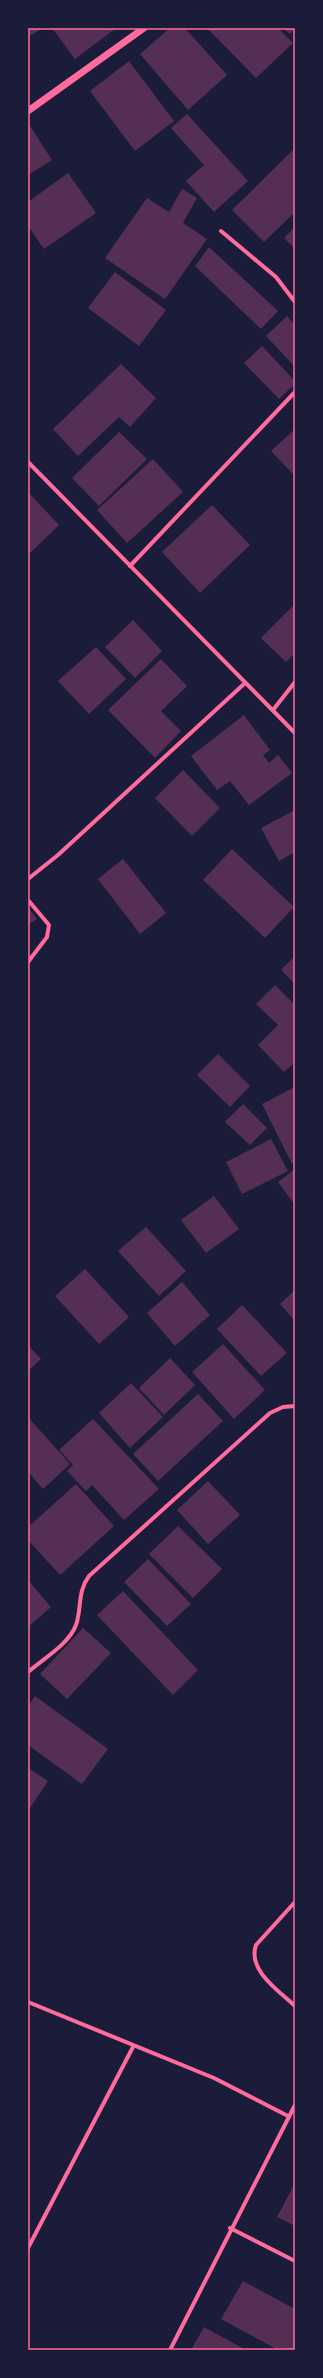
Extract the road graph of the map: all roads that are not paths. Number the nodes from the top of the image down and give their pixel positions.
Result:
1 (144, 28) edge
2 (28, 111) edge
3 (221, 231) dead end
4 (295, 302) edge
5 (295, 392) edge
6 (28, 462) edge
7 (130, 566) junction
8 (295, 682) edge
9 (246, 683) junction
10 (273, 710) junction
11 (295, 733) edge
12 (28, 879) edge
13 (28, 900) edge
14 (28, 962) edge
15 (295, 1406) edge
16 (28, 1672) edge
17 (295, 1902) edge
18 (28, 2002) edge
19 (295, 2006) edge
20 (133, 2047) junction
21 (295, 2105) edge
22 (288, 2116) junction
23 (230, 2228) junction
24 (28, 2248) edge
25 (295, 2261) edge
26 (170, 2350) edge

1 - 2 street
3 - 4 street
5 - 7 street
6 - 7 street
7 - 9 street
8 - 10 street
9 - 10 street
9 - 12 street
10 - 11 street
13 - 14 street
15 - 16 street
17 - 19 street
18 - 20 street
20 - 22 street
20 - 24 street
21 - 22 street
22 - 23 street
23 - 25 street
23 - 26 street

